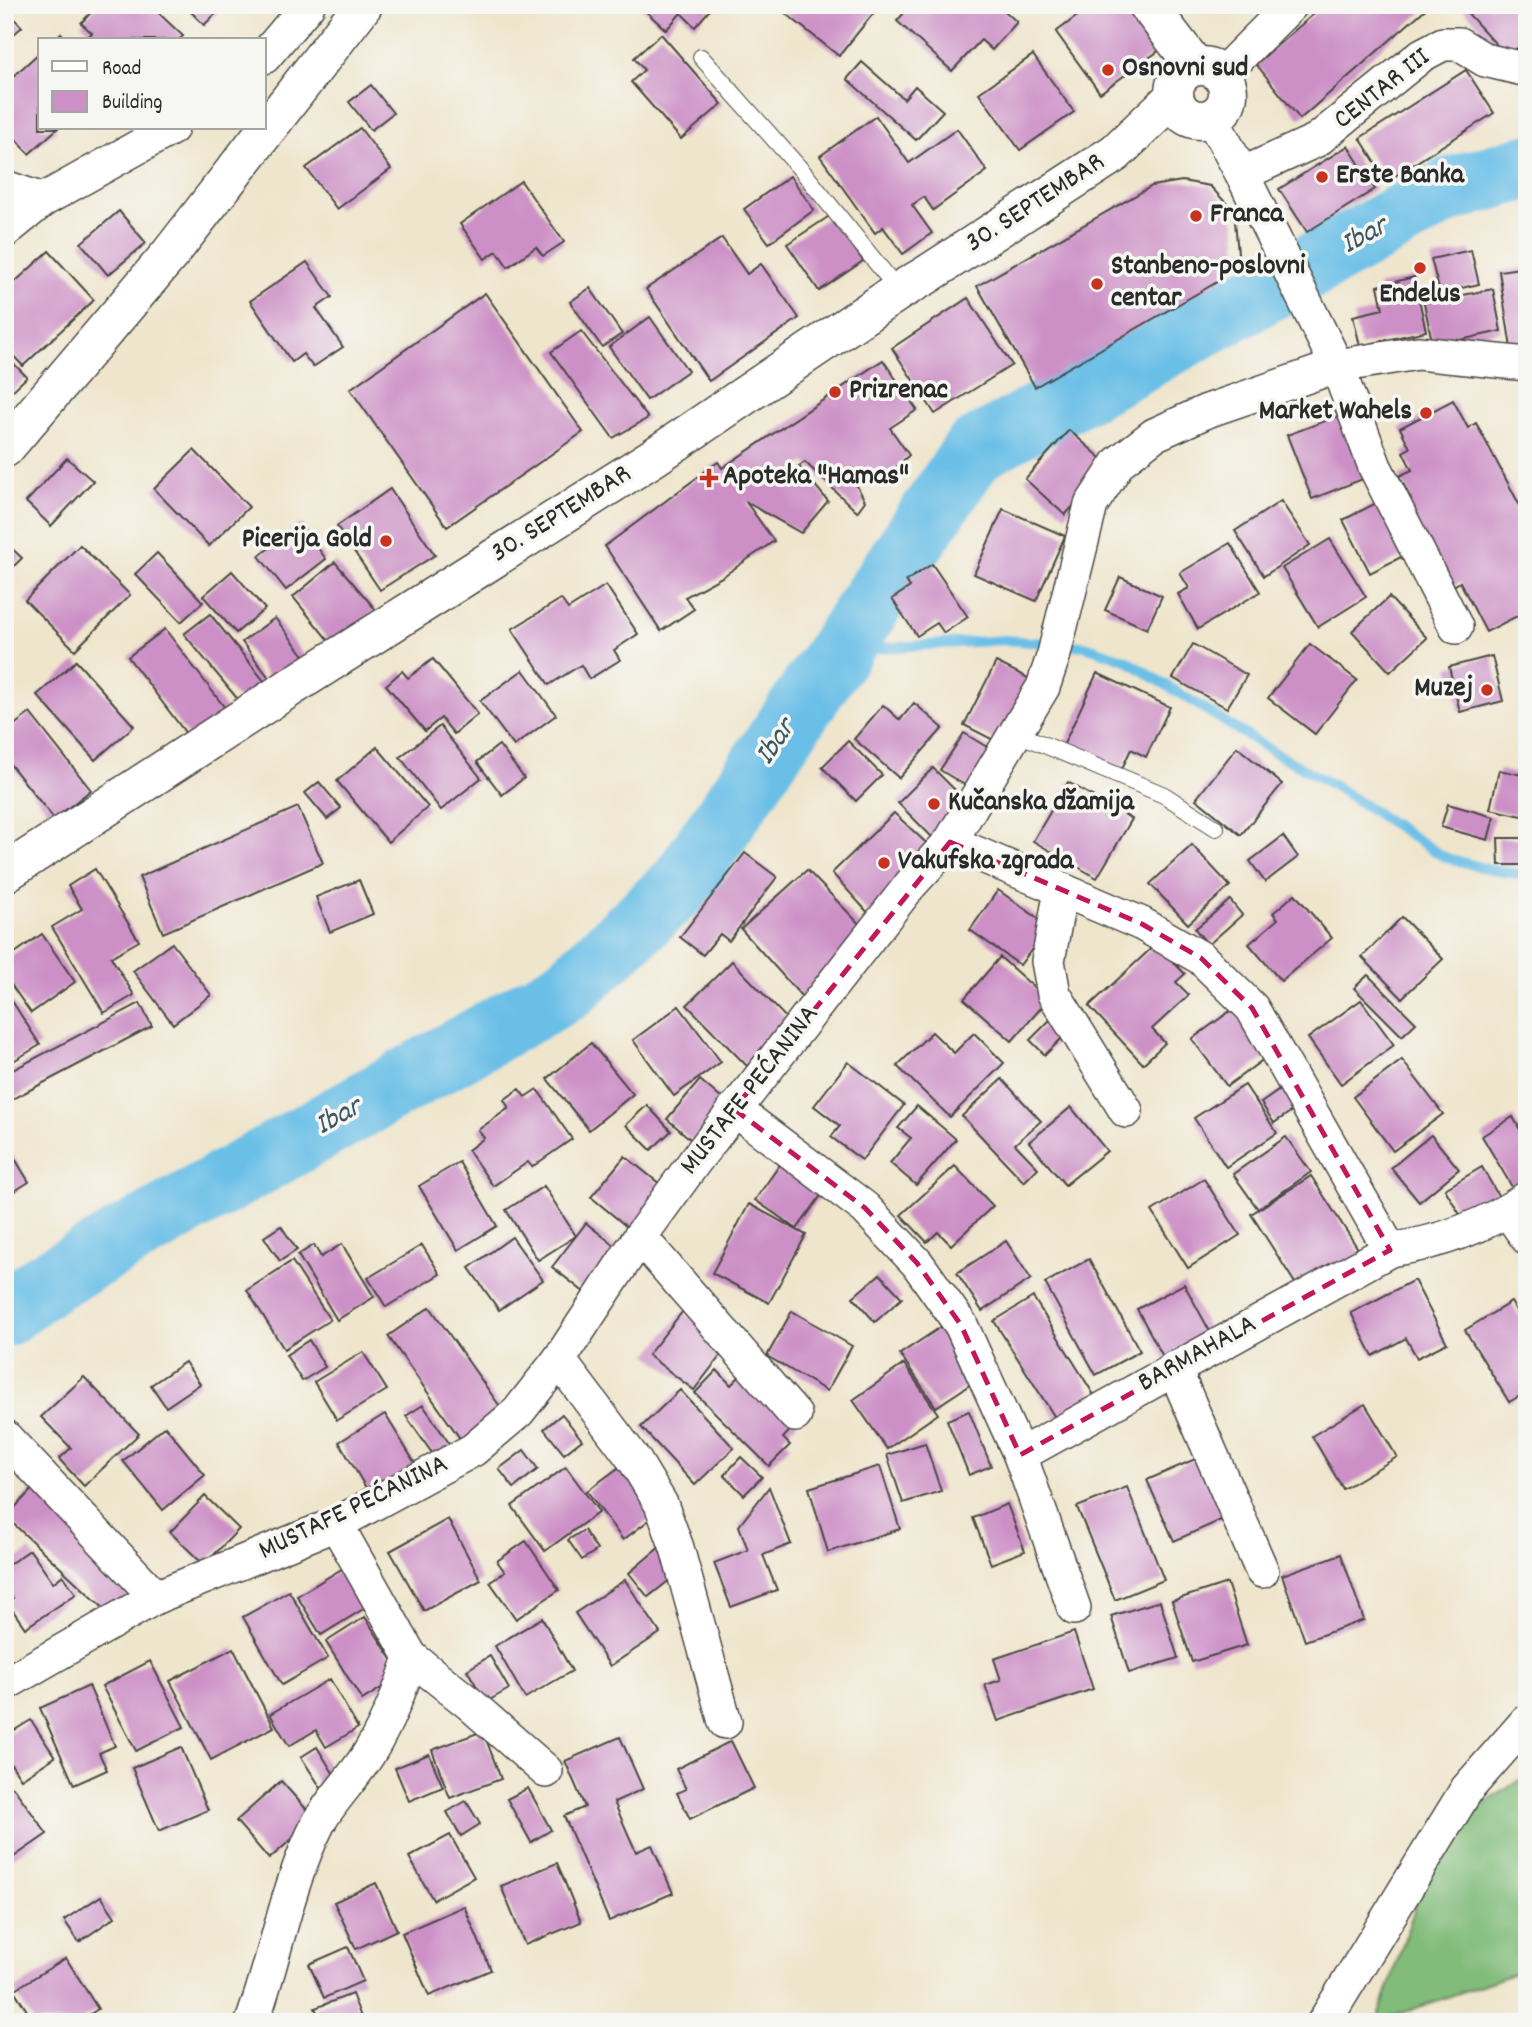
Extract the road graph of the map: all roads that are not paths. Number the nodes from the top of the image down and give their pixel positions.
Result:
1 (308, 5) edge
2 (363, 5) edge
3 (1148, 5) edge
4 (1291, 5) edge
5 (266, 55) edge
6 (701, 57) dead end
7 (1208, 70) junction
8 (1527, 70) edge
9 (1195, 112) junction
10 (168, 130) edge
11 (1242, 174) junction
12 (5, 187) edge
13 (43, 200) junction
14 (5, 231) edge
15 (898, 290) junction
16 (1331, 354) junction
17 (1527, 364) edge
18 (5, 448) edge
19 (1456, 627) dead end
20 (1016, 733) junction
21 (1216, 828) dead end
22 (950, 842) junction
23 (5, 873) edge
24 (1061, 890) junction
25 (734, 1109) junction
26 (1126, 1111) dead end
27 (1517, 1205) edge
28 (640, 1237) junction
29 (1527, 1238) edge
30 (1390, 1250) junction
31 (559, 1360) junction
32 (1174, 1368) junction
33 (795, 1415) dead end
34 (5, 1437) edge
35 (1020, 1455) junction
36 (336, 1524) junction
37 (1262, 1571) dead end
38 (156, 1597) junction
39 (1074, 1608) dead end
40 (411, 1657) junction
41 (5, 1684) edge
42 (1527, 1721) edge
43 (725, 1722) dead end
44 (546, 1771) dead end
45 (252, 2022) edge
46 (1324, 2022) edge

1 - 5 street
2 - 18 street
3 - 7 street
4 - 7 street
6 - 15 lane
7 - 9 street
7 - 9 street
8 - 11 street, CENTAR III
9 - 11 street
9 - 15 street, 30. SEPTEMBAR
10 - 13 street
11 - 16 street
12 - 13 street
13 - 14 street
15 - 23 street, 30. SEPTEMBAR
16 - 17 street, MUSTAFE PEĆANINA
16 - 19 street
16 - 20 street, MUSTAFE PEĆANINA
20 - 21 lane
20 - 22 street, MUSTAFE PEĆANINA
22 - 24 street
22 - 25 street, MUSTAFE PEĆANINA
24 - 26 street
24 - 30 street
25 - 28 street, MUSTAFE PEĆANINA
25 - 35 street
27 - 29 street
27 - 30 street, BARMAHALA
28 - 31 street, MUSTAFE PEĆANINA
28 - 33 street
30 - 32 street, BARMAHALA
31 - 36 street, MUSTAFE PEĆANINA
31 - 43 street
32 - 35 street, BARMAHALA
32 - 37 street
34 - 38 street
35 - 39 street
36 - 38 street, MUSTAFE PEĆANINA
36 - 40 street
38 - 41 street, MUSTAFE PEĆANINA
40 - 44 street
40 - 45 street
42 - 46 street

